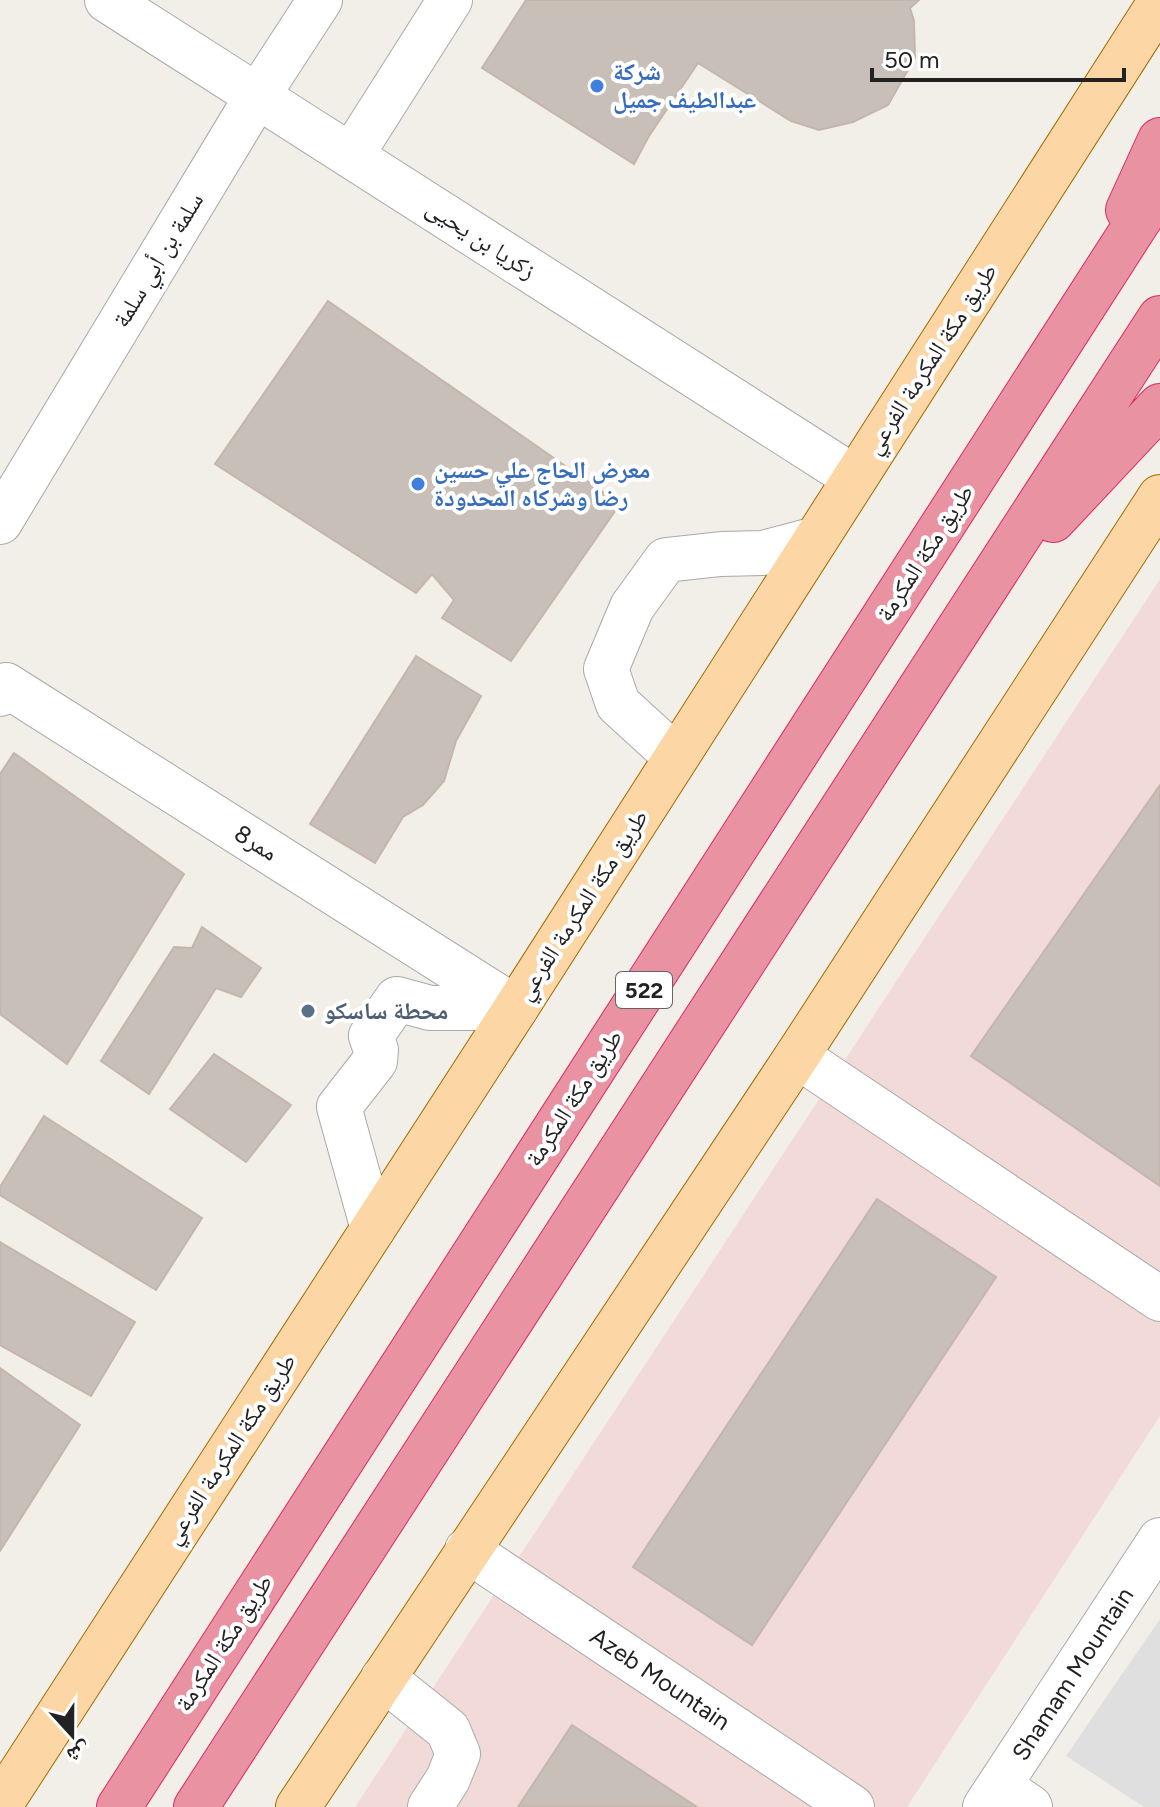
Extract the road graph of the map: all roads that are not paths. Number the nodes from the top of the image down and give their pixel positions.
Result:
1 (107, 0) edge
2 (320, 0) edge
3 (450, 0) edge
4 (1160, 2) edge
5 (258, 96) junction
6 (1160, 140) edge
7 (351, 156) junction
8 (1160, 187) edge
9 (1090, 295) junction
10 (1160, 318) edge
11 (1160, 406) edge
12 (855, 478) junction
13 (1160, 497) edge
14 (0, 522) edge
15 (816, 539) junction
16 (974, 603) junction
17 (0, 694) edge
18 (676, 757) junction
19 (516, 1008) junction
20 (797, 1056) junction
21 (373, 1229) junction
22 (1160, 1299) edge
23 (1160, 1540) edge
24 (467, 1550) junction
25 (383, 1678) junction
26 (123, 1800) edge
27 (1005, 1800) edge
28 (0, 1805) edge
29 (196, 1807) edge
30 (298, 1807) edge
31 (430, 1807) edge
32 (852, 1807) edge

1 - 5 street, زكريا بن يحيى
2 - 5 street, سلمة بن أبي سلمة
3 - 7 street
4 - 12 main road, طريق مكة المكرمة الفرعي
5 - 7 street, زكريا بن يحيى
5 - 14 street, سلمة بن أبي سلمة
6 - 9 highway
7 - 12 street, زكريا بن يحيى
8 - 9 highway, طريق مكة المكرمة / 522
9 - 26 highway, طريق مكة المكرمة / 522
10 - 16 highway, 522
11 - 16 highway
12 - 15 main road, طريق مكة المكرمة الفرعي
13 - 20 main road
15 - 18 main road, طريق مكة المكرمة الفرعي
15 - 18 street
16 - 29 highway, 522
17 - 19 street, ممر8
18 - 19 main road, طريق مكة المكرمة الفرعي
19 - 21 main road, طريق مكة المكرمة الفرعي
19 - 21 street
20 - 22 street
20 - 24 main road
21 - 28 main road, طريق مكة المكرمة الفرعي
23 - 27 street, Shamam Mountain
24 - 25 main road
24 - 32 street, Azeb Mountain
25 - 30 main road
25 - 31 street

